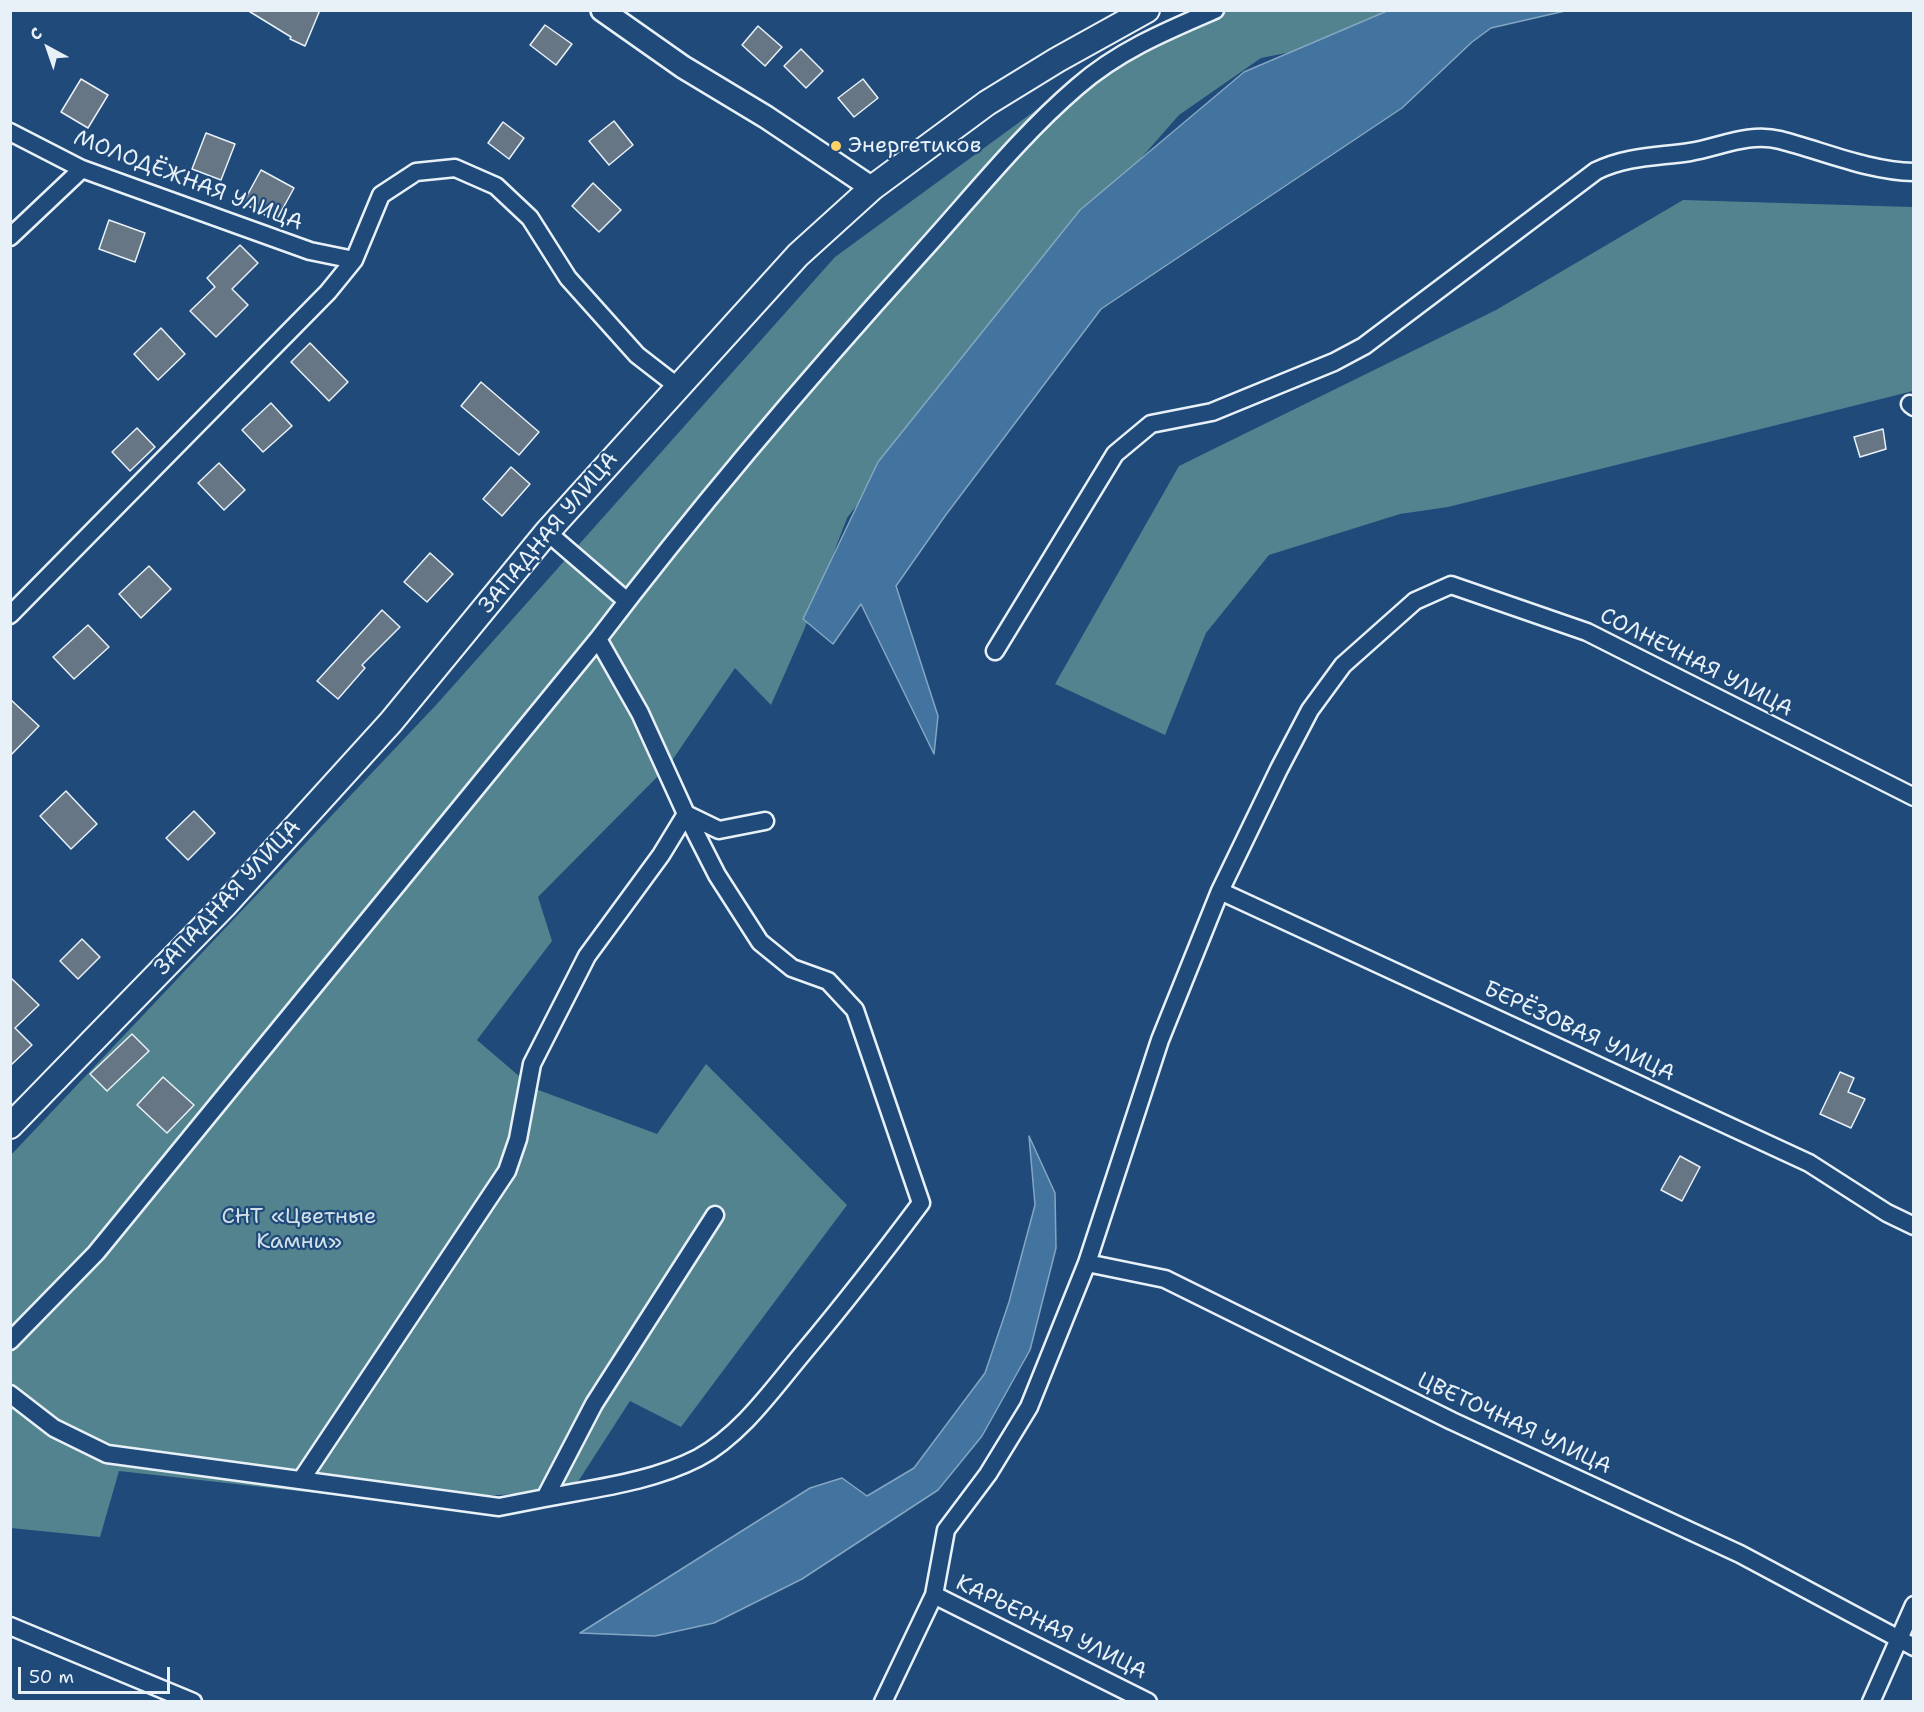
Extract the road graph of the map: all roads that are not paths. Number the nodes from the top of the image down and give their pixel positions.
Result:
1 (602, 10) edge
2 (1147, 10) edge
3 (1215, 10) edge
4 (1113, 18) edge
5 (10, 132) edge
6 (82, 169) junction
7 (1914, 172) edge
8 (872, 188) junction
9 (10, 237) edge
10 (354, 260) junction
11 (676, 387) junction
12 (547, 532) junction
13 (627, 601) junction
14 (10, 615) edge
15 (598, 639) junction
16 (995, 651) dead end
17 (1914, 797) edge
18 (686, 814) junction
19 (765, 821) dead end
20 (1220, 891) junction
21 (10, 1126) edge
22 (715, 1215) dead end
23 (1914, 1226) edge
24 (1087, 1263) junction
25 (10, 1341) edge
26 (10, 1394) edge
27 (301, 1480) junction
28 (544, 1498) junction
29 (934, 1595) junction
30 (1914, 1605) edge
31 (10, 1626) edge
32 (1897, 1641) junction
33 (1914, 1647) edge
34 (193, 1701) edge
35 (883, 1701) edge
36 (1148, 1701) edge
37 (1871, 1701) edge

1 - 8 street
2 - 4 main road, ЗАПАДНАЯ УЛИЦА
3 - 13 street
4 - 8 main road, ЗАПАДНАЯ УЛИЦА
5 - 6 street, МОЛОДЁЖНАЯ УЛИЦА
6 - 9 street
6 - 10 street, МОЛОДЁЖНАЯ УЛИЦА
7 - 16 street
8 - 11 main road, ЗАПАДНАЯ УЛИЦА
10 - 11 street
10 - 14 street
11 - 12 main road, ЗАПАДНАЯ УЛИЦА
12 - 13 street
12 - 21 main road, ЗАПАДНАЯ УЛИЦА
13 - 15 street
15 - 18 street
15 - 25 street
17 - 20 street, СОЛНЕЧНАЯ УЛИЦА
18 - 19 street
18 - 27 street
18 - 28 street
20 - 23 street, БЕРЁЗОВАЯ УЛИЦА
20 - 24 street
22 - 28 street
24 - 29 street
24 - 32 street, ЦВЕТОЧНАЯ УЛИЦА
26 - 27 street
27 - 28 street
29 - 35 street
29 - 36 street, КАРЬЕРНАЯ УЛИЦА
30 - 32 street
31 - 34 street
32 - 33 street, ЦВЕТОЧНАЯ УЛИЦА
32 - 37 street

